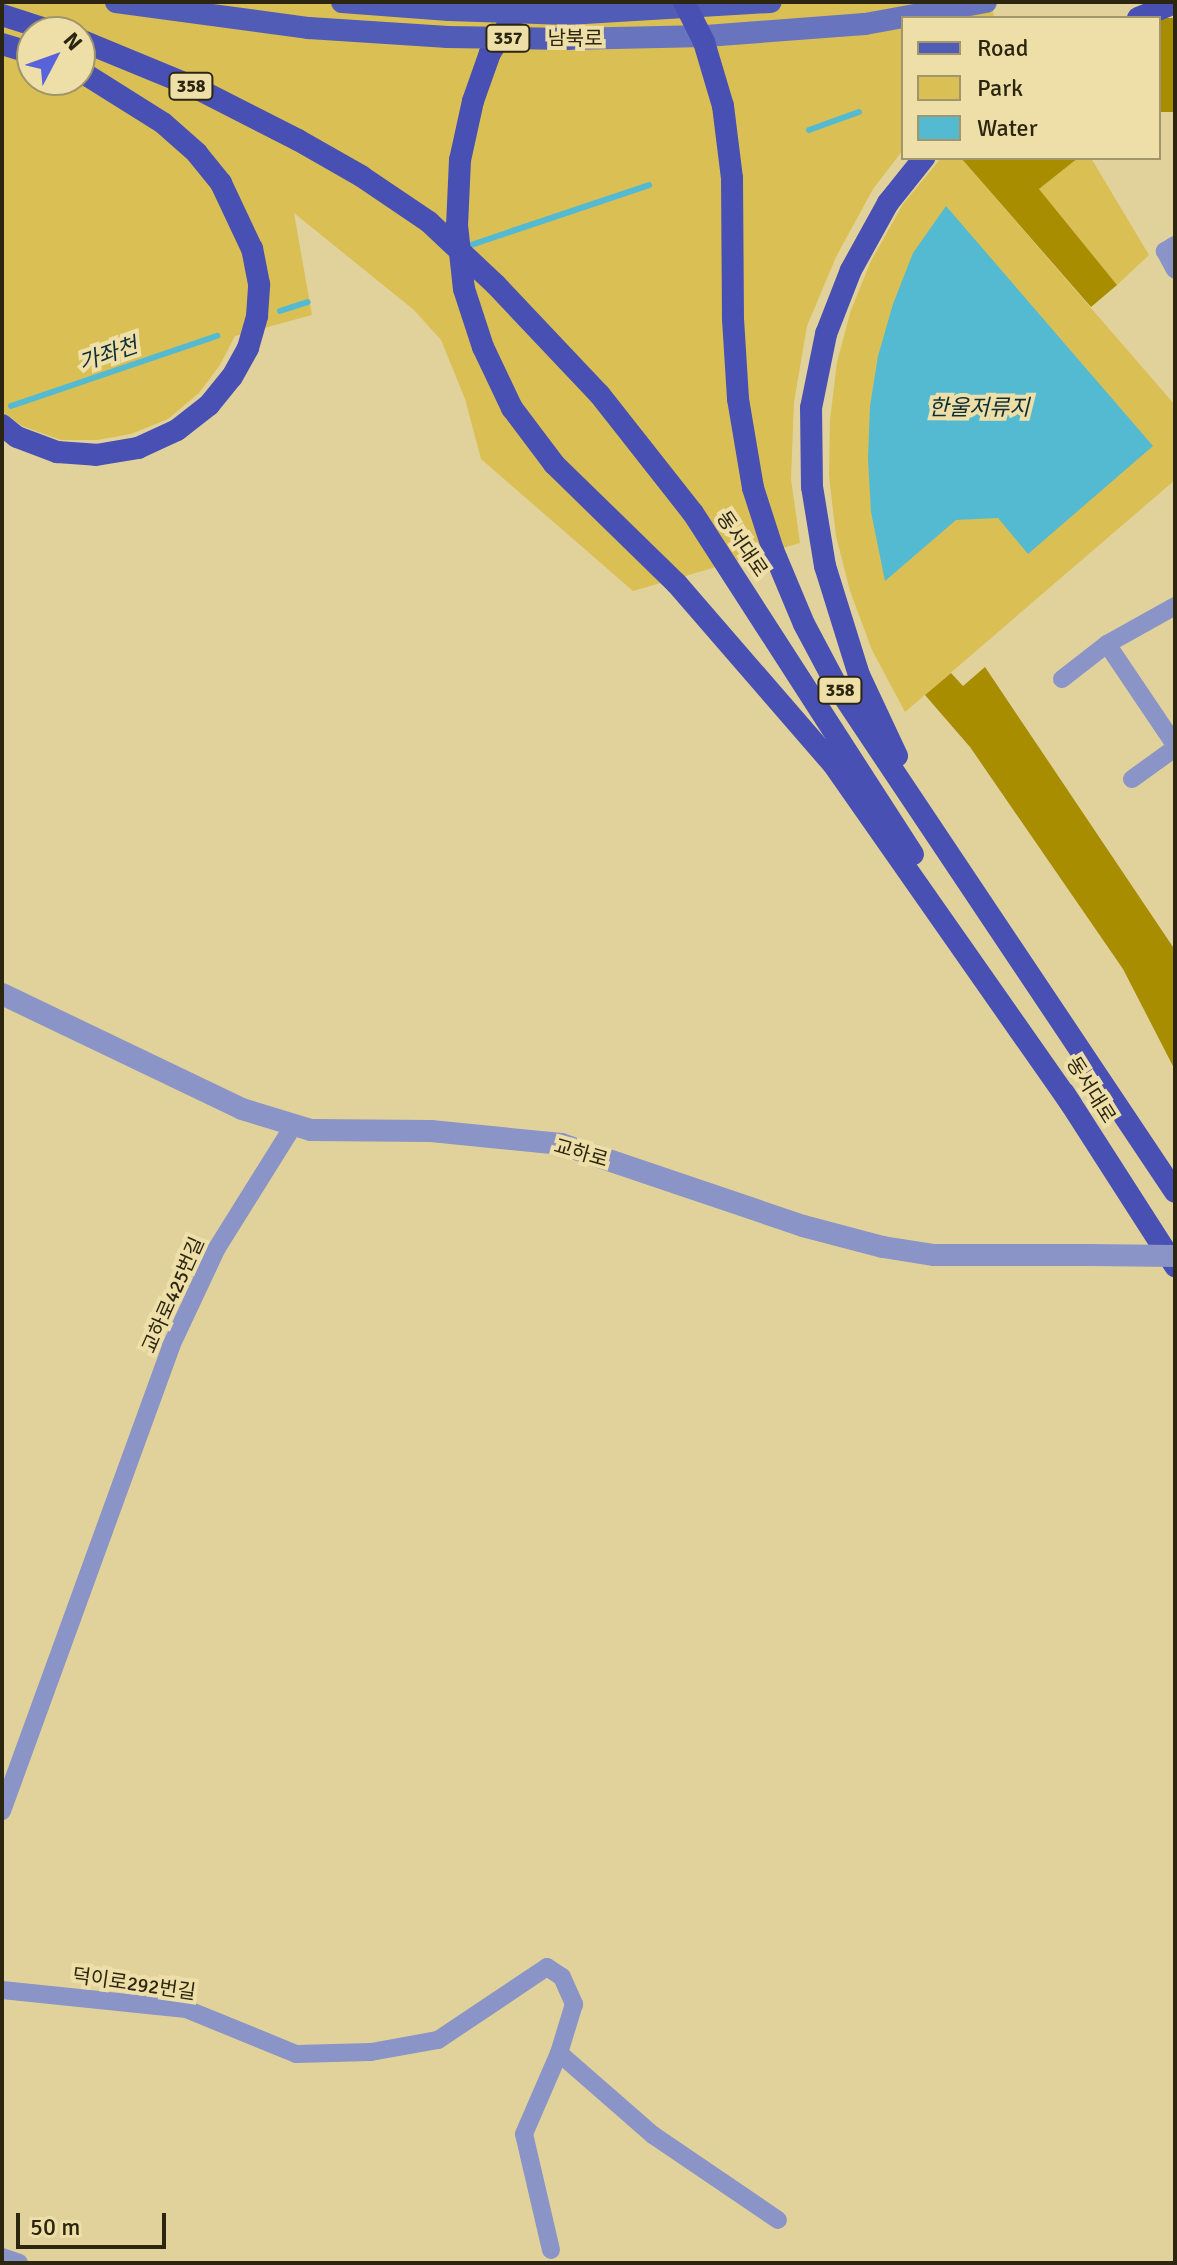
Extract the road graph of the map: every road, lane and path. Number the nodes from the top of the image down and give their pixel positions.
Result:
1 (116, 2) edge
2 (342, 2) edge
3 (523, 2) edge
4 (684, 2) edge
5 (771, 2) edge
6 (986, 2) edge
7 (1175, 3) edge
8 (909, 16) edge
9 (1143, 16) edge
10 (901, 17) edge
11 (96, 47) edge
12 (96, 81) edge
13 (923, 160) edge
14 (1175, 245) edge
15 (1175, 270) edge
16 (2, 425) edge
17 (1175, 606) edge
18 (1107, 644) junction
19 (1062, 679) dead end
20 (1175, 747) edge
21 (1132, 779) dead end
22 (980, 904) junction
23 (2, 994) edge
24 (1072, 1105) junction
25 (294, 1125) junction
26 (1175, 1192) edge
27 (1175, 1256) edge
28 (1175, 1266) edge
29 (2, 1811) edge
30 (2, 1990) edge
31 (559, 2053) junction
32 (778, 2220) dead end
33 (551, 2250) dead end
34 (2, 2257) edge
35 (19, 2263) edge

1 - 10 main road, 남북로 / 357, bridge
2 - 5 main road, 남북로 / 357, bridge
3 - 24 highway
4 - 22 highway, 동서대로 / 358, bridge
6 - 8 main road, 남북로 / 357, bridge
7 - 9 highway
11 - 24 highway, 동서대로 / 358, bridge
12 - 16 highway
13 - 22 highway
14 - 15 street
17 - 18 street
18 - 19 street
18 - 20 street
20 - 21 street
22 - 26 highway, 동서대로 / 358
23 - 25 street, 교하로
24 - 28 highway, 동서대로 / 358
25 - 27 street, 교하로, bridge
25 - 29 street, 교하로425번길
30 - 31 street, 덕이로292번길
31 - 32 street
31 - 33 street, 덕이로292번길
34 - 35 street

